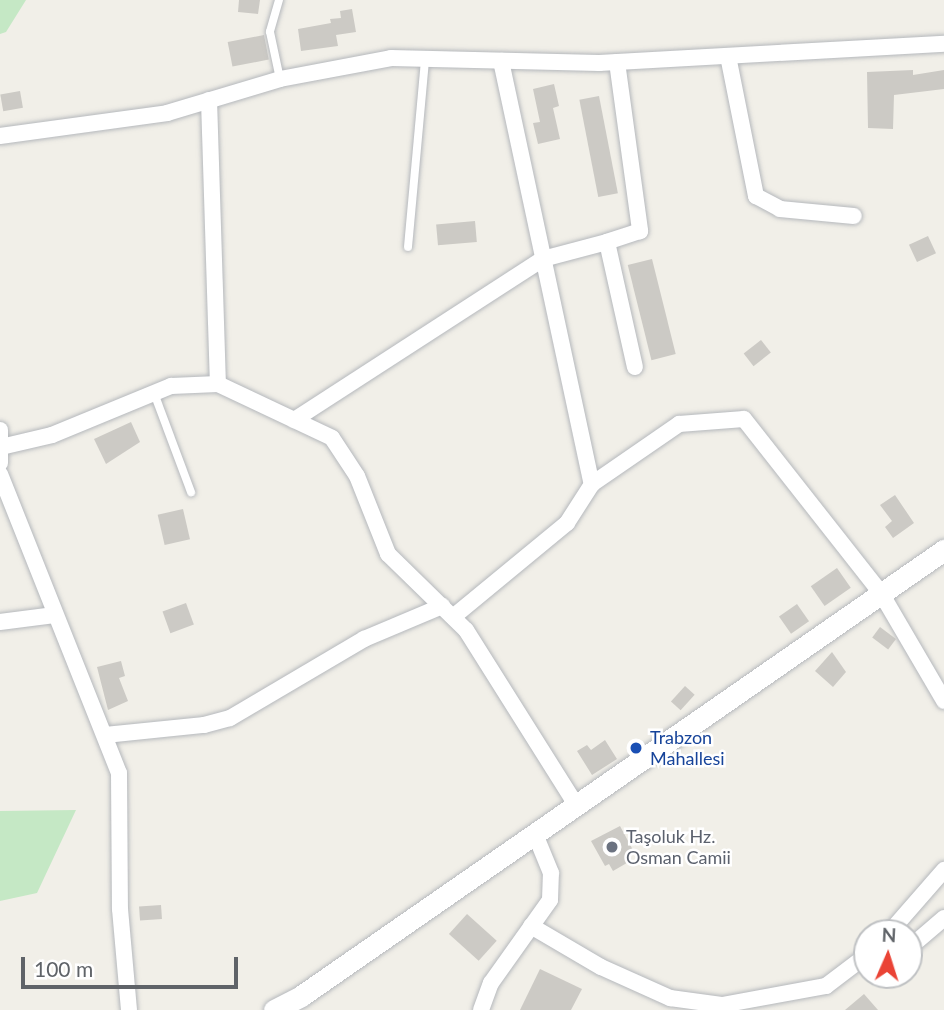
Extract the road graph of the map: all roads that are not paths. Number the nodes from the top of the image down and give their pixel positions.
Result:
1 (279, 0) edge
2 (944, 44) edge
3 (728, 56) junction
4 (425, 59) junction
5 (501, 61) junction
6 (617, 62) junction
7 (280, 79) junction
8 (209, 100) junction
9 (0, 136) edge
10 (854, 216) dead end
11 (607, 242) junction
12 (408, 247) dead end
13 (543, 259) junction
14 (635, 367) dead end
15 (219, 384) junction
16 (154, 393) junction
17 (294, 420) junction
18 (0, 429) edge
19 (1, 455) edge
20 (0, 474) edge
21 (592, 484) junction
22 (191, 492) dead end
23 (944, 550) edge
24 (881, 593) junction
25 (448, 612) junction
26 (55, 615) junction
27 (0, 622) edge
28 (944, 701) edge
29 (105, 735) junction
30 (576, 805) junction
31 (535, 834) junction
32 (944, 870) edge
33 (944, 918) edge
34 (900, 919) edge
35 (531, 926) junction
36 (923, 936) edge
37 (853, 968) edge
38 (130, 1010) edge
39 (274, 1010) edge
40 (481, 1010) edge

1 - 7 lane
2 - 3 street
3 - 6 street
3 - 10 street
4 - 5 street
4 - 7 street
4 - 12 lane
5 - 6 street
5 - 13 street
6 - 11 street
7 - 8 street
8 - 9 street
8 - 15 street
11 - 13 street
11 - 14 street
13 - 17 street
13 - 21 street
15 - 16 street
15 - 17 street
16 - 19 street
16 - 22 lane
17 - 25 street
18 - 19 street
20 - 26 street
21 - 24 street
21 - 25 street
23 - 24 street
24 - 28 street
24 - 30 street
25 - 29 street
25 - 30 street
26 - 27 street
26 - 29 street
29 - 38 street
30 - 31 street
31 - 35 street
31 - 39 street
32 - 34 street
33 - 36 street
35 - 37 street
35 - 40 street

